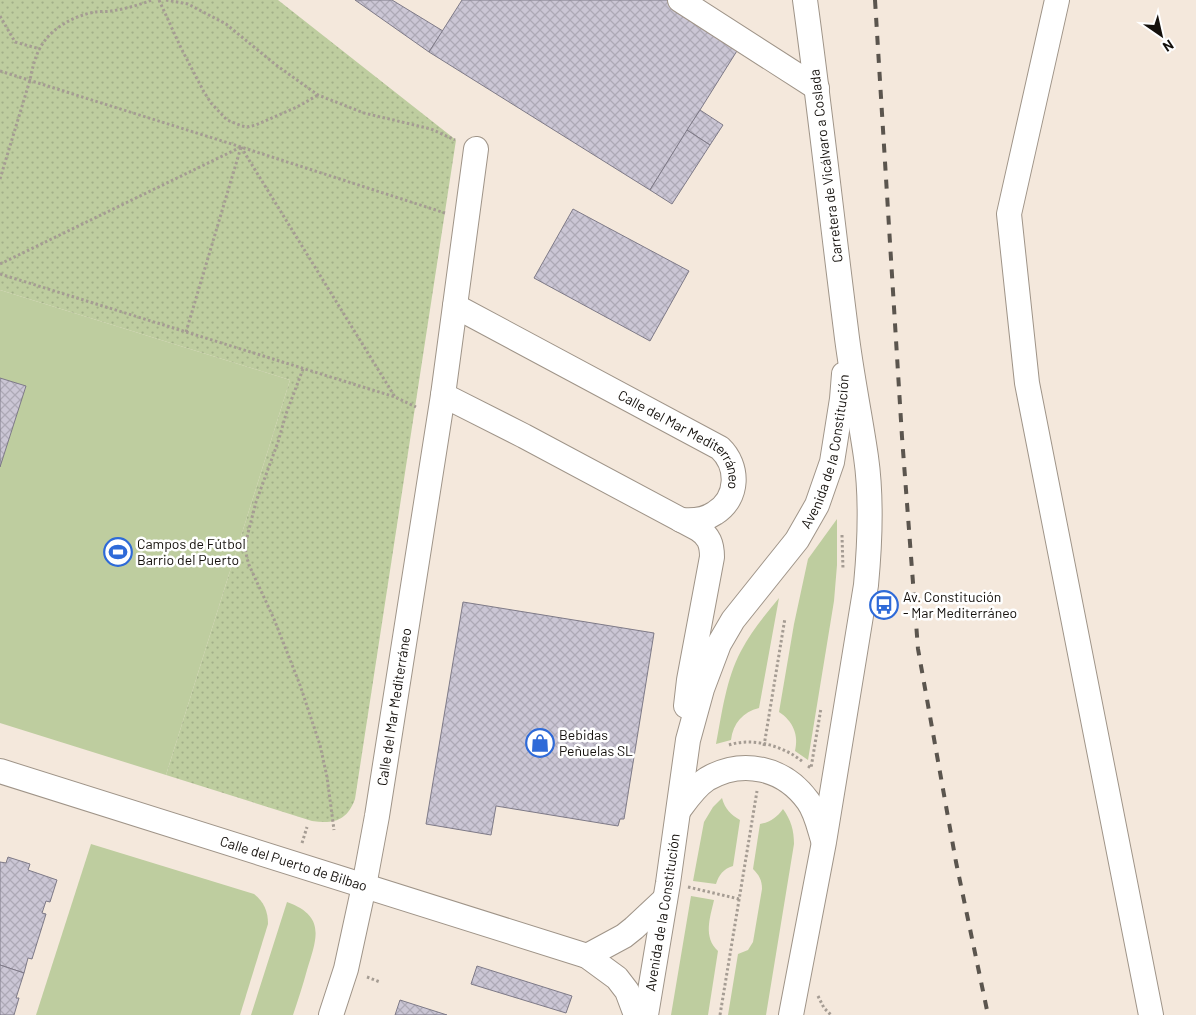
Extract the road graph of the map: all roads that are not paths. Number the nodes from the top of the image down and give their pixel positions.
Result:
1 (680, 0) edge
2 (806, 0) edge
3 (1057, 0) edge
4 (817, 88) junction
5 (465, 149) road end
6 (455, 306) junction
7 (846, 333) junction
8 (443, 395) junction
9 (680, 520) junction
10 (688, 740) junction
11 (0, 771) edge
12 (679, 811) junction
13 (824, 842) junction
14 (364, 886) junction
15 (666, 891) junction
16 (587, 956) junction
17 (331, 1015) edge
18 (636, 1015) edge
19 (646, 1015) edge
20 (791, 1015) edge
21 (1151, 1015) edge

1 - 4 street
2 - 4 street, Carretera de Vicálvaro a Coslada
3 - 21 street
4 - 7 street, Carretera de Vicálvaro a Coslada
5 - 6 street, Calle del Mar Mediterráneo
6 - 8 street, Calle del Mar Mediterráneo
6 - 9 street, Calle del Mar Mediterráneo
7 - 10 street, Avenida de la Constitución
7 - 13 street, Avenida de la Constitución
8 - 9 street
8 - 14 street, Calle del Mar Mediterráneo
9 - 10 street
10 - 12 street, Avenida de la Constitución
11 - 14 street, Calle del Puerto de Bilbao
12 - 13 street, Avenida de la Constitución
12 - 15 street, Avenida de la Constitución
13 - 20 street, Avenida de la Constitución
14 - 16 street, Calle del Puerto de Bilbao
14 - 17 street, Calle del Mar Mediterráneo
15 - 16 street
15 - 19 street, Avenida de la Constitución
16 - 18 street, Calle del Puerto de Bilbao

